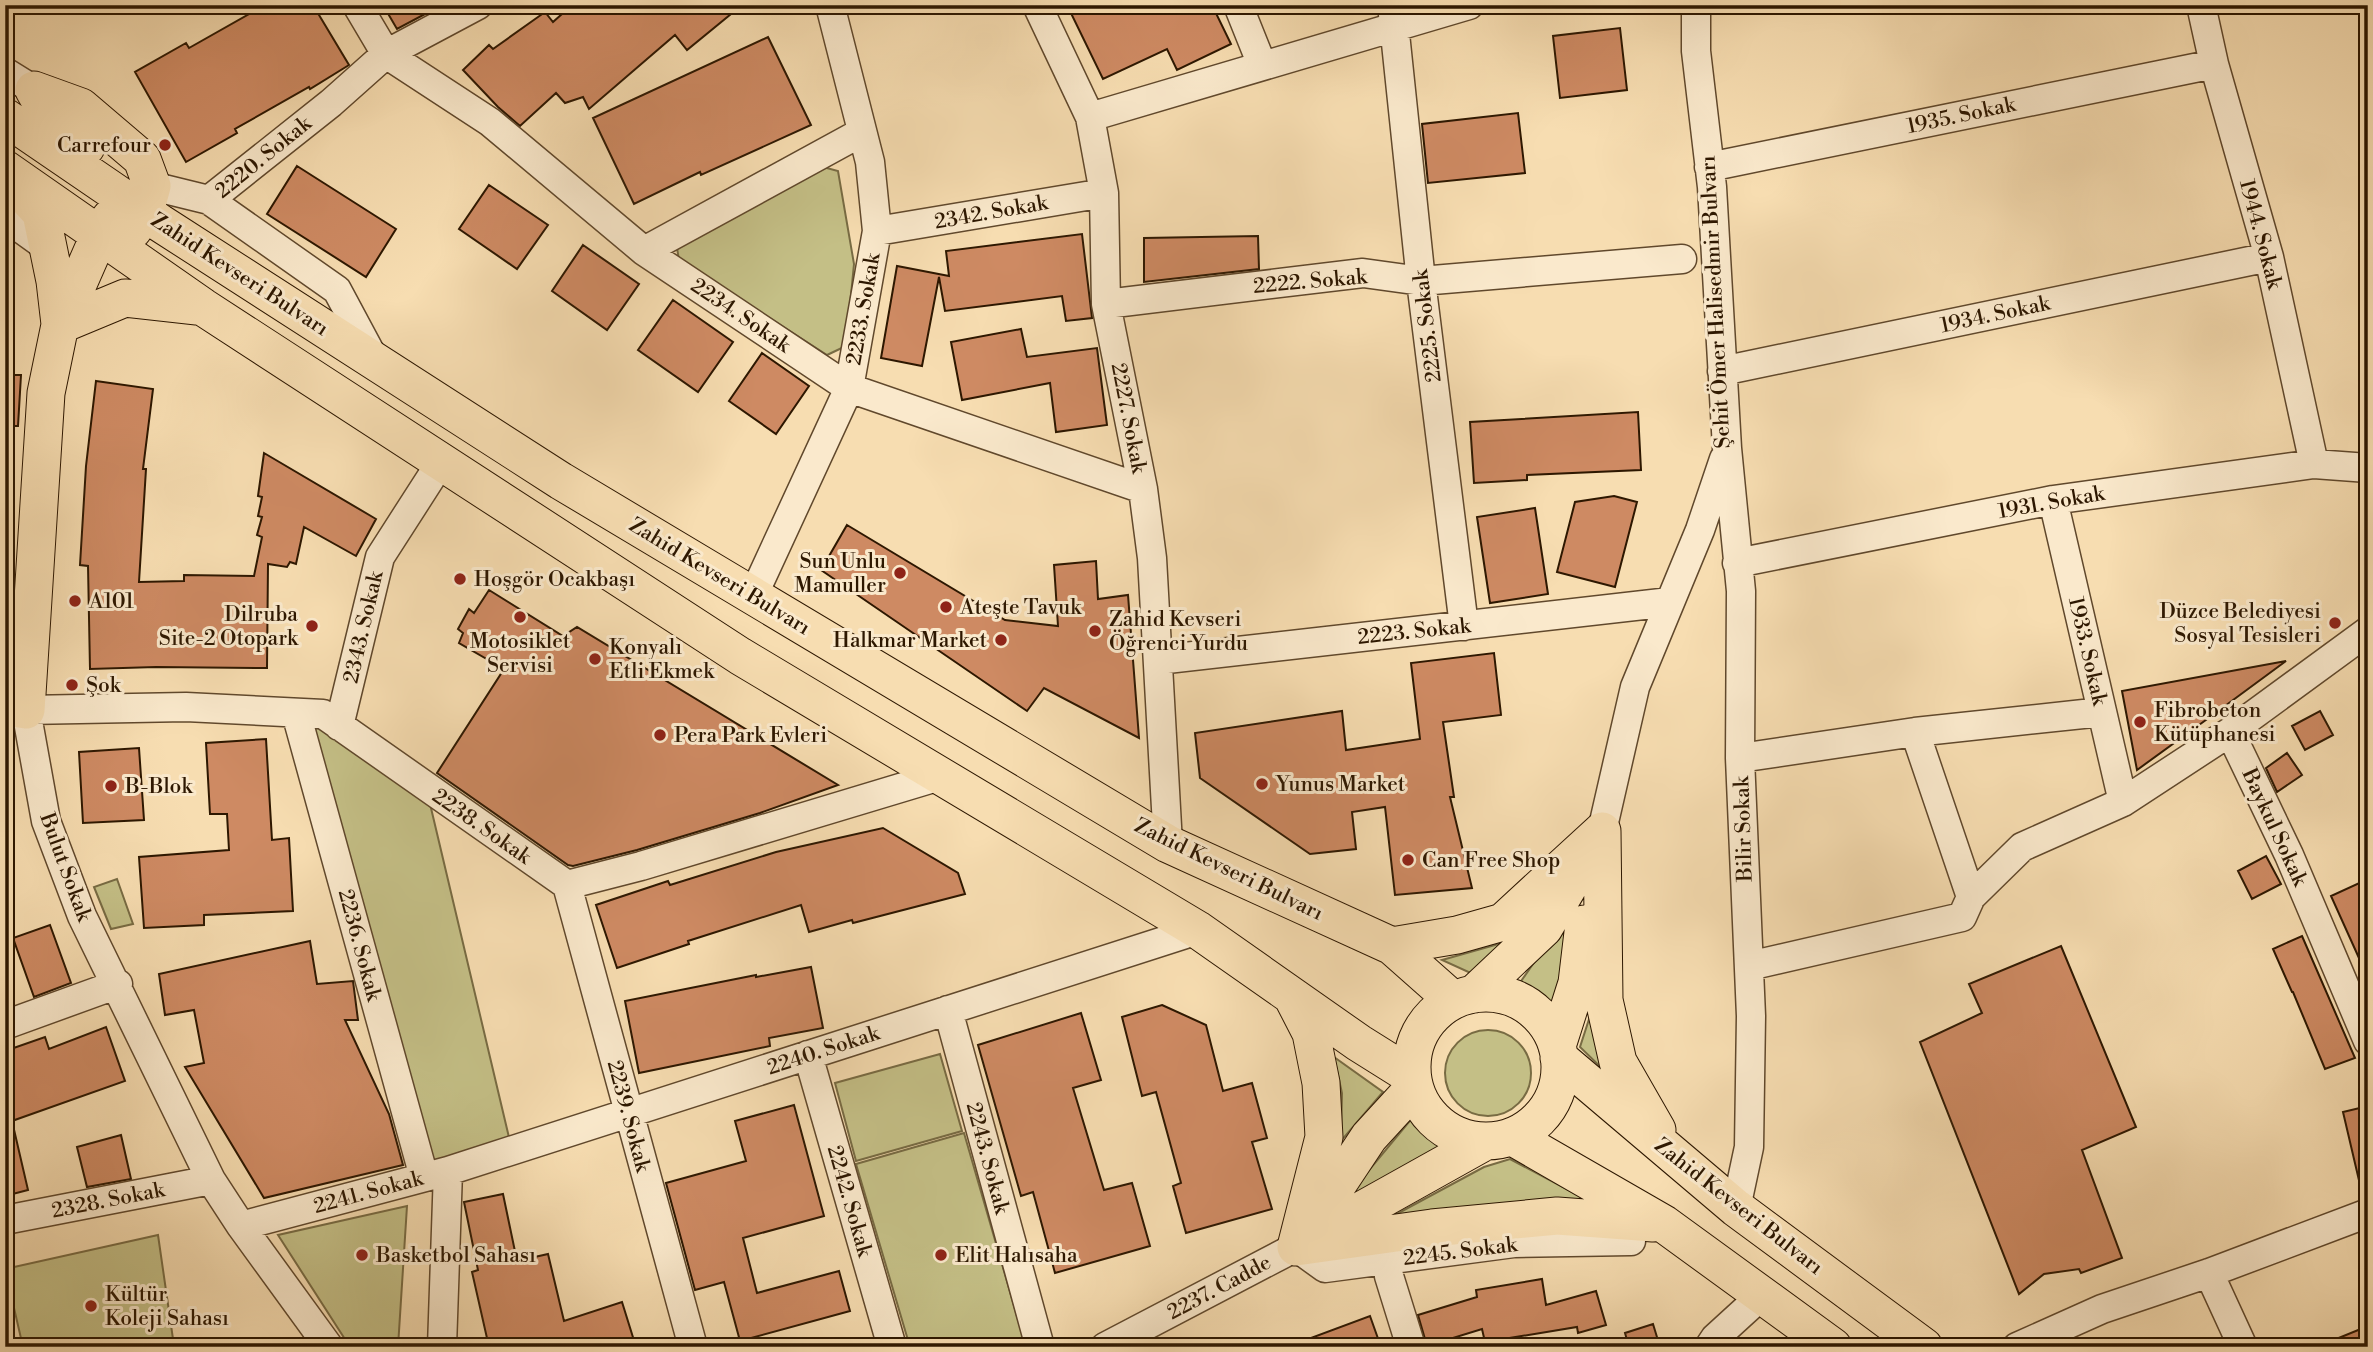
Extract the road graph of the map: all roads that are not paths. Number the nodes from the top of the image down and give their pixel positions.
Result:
1 (357, 5) edge
2 (478, 5) edge
3 (830, 5) edge
4 (1037, 5) edge
5 (1238, 5) edge
6 (1469, 5) edge
7 (1696, 5) edge
8 (2201, 5) edge
9 (1393, 16) edge
10 (386, 54) junction
11 (2214, 64) junction
12 (1262, 65) junction
13 (20, 81) edge
14 (5, 117) edge
15 (1090, 117) junction
16 (862, 132) junction
17 (1709, 167) junction
18 (5, 171) edge
19 (1104, 193) junction
20 (140, 199) junction
21 (209, 200) junction
22 (5, 217) edge
23 (877, 231) junction
24 (109, 243) junction
25 (48, 248) junction
26 (644, 251) junction
27 (2269, 257) junction
28 (1682, 259) dead end
29 (1421, 281) junction
30 (1106, 304) junction
31 (203, 307) junction
32 (60, 325) junction
33 (376, 362) junction
34 (1722, 371) junction
35 (849, 388) junction
36 (1727, 448) junction
37 (440, 462) junction
38 (2314, 464) junction
39 (2368, 468) edge
40 (1143, 489) junction
41 (2053, 500) junction
42 (1737, 563) junction
43 (753, 596) junction
44 (1670, 602) junction
45 (1464, 626) junction
46 (2368, 631) edge
47 (1158, 660) junction
48 (16, 708) edge
49 (2102, 712) junction
50 (296, 713) junction
51 (340, 726) junction
52 (1915, 732) junction
53 (2230, 732) junction
54 (1740, 758) junction
55 (940, 776) junction
56 (2123, 803) junction
57 (1602, 831) junction
58 (1168, 844) junction
59 (567, 885) junction
60 (1971, 897) junction
61 (1198, 930) junction
62 (1392, 946) junction
63 (1749, 966) junction
64 (118, 984) junction
65 (1291, 995) junction
66 (1463, 997) junction
67 (948, 1010) junction
68 (5, 1025) edge
69 (2365, 1028) edge
70 (1558, 1052) junction
71 (808, 1055) junction
72 (1412, 1082) junction
73 (628, 1113) junction
74 (1498, 1139) junction
75 (1677, 1158) junction
76 (436, 1174) junction
77 (211, 1180) junction
78 (1736, 1208) junction
79 (2368, 1213) edge
80 (5, 1220) edge
81 (1664, 1224) junction
82 (241, 1226) junction
83 (1631, 1241) dead end
84 (1296, 1247) junction
85 (2208, 1273) junction
86 (1389, 1276) dead end
87 (1761, 1296) junction
88 (328, 1347) edge
89 (442, 1347) edge
90 (693, 1347) edge
91 (892, 1347) edge
92 (1040, 1347) edge
93 (1105, 1347) edge
94 (1411, 1347) edge
95 (1709, 1347) edge
96 (1833, 1347) edge
97 (1924, 1347) edge
98 (2017, 1347) edge
99 (2243, 1347) edge

1 - 10 street
2 - 10 street, 2220. Sokak
3 - 16 street, 2233. Sokak
4 - 15 street, 2227. Sokak
5 - 12 street
6 - 9 street
7 - 17 street, Şehit Ömer Halisedmir Bulvarı
8 - 11 street, 1944. Sokak
9 - 12 street
9 - 29 street, 2225. Sokak
10 - 21 street, 2220. Sokak
10 - 26 street, 2234. Sokak
11 - 17 street, 1935. Sokak
11 - 27 street, 1944. Sokak
12 - 15 street
13 - 20 main road
14 - 20 main road, Zahid Kevseri Bulvarı
15 - 19 street, 2227. Sokak
16 - 23 street, 2233. Sokak
16 - 26 street
17 - 34 street, Şehit Ömer Halisedmir Bulvarı
18 - 24 main road
18 - 25 main road
19 - 23 street, 2342. Sokak
19 - 30 street, 2227. Sokak
20 - 21 street
20 - 24 main road
20 - 33 main road, Zahid Kevseri Bulvarı
21 - 33 street, 2220. Sokak
22 - 25 street
23 - 35 street, 2233. Sokak
24 - 31 main road
24 - 32 main road
25 - 32 main road
26 - 35 street, 2234. Sokak
27 - 34 street, 1934. Sokak
27 - 38 street, 1944. Sokak
28 - 29 street, 2222. Sokak
29 - 30 street, 2222. Sokak
29 - 45 street, 2225. Sokak
30 - 40 street, 2227. Sokak
31 - 32 main road
31 - 37 main road
32 - 48 main road, Bulut Sokak
33 - 43 main road, Zahid Kevseri Bulvarı
34 - 36 street, Şehit Ömer Halisedmir Bulvarı
35 - 40 street, 2234. Sokak
35 - 43 street, 2233. Sokak
36 - 42 street, Bilir Sokak
36 - 44 street, Şehit Ömer Halisedmir Bulvarı
37 - 51 street, 2343. Sokak
37 - 55 main road
38 - 39 street, 1931. Sokak
38 - 41 street, 1931. Sokak
40 - 47 street, 2227. Sokak
41 - 42 street, 1931. Sokak
41 - 49 street, 1933. Sokak
42 - 54 street, Bilir Sokak
43 - 58 main road, Zahid Kevseri Bulvarı
44 - 45 street, 2223. Sokak
44 - 57 street, Şehit Ömer Halisedmir Bulvarı
45 - 47 street, 2223. Sokak
46 - 53 street
47 - 58 street, 2227. Sokak
48 - 50 street, 2238. Sokak
48 - 64 street, Bulut Sokak
49 - 52 street
49 - 56 street, 1933. Sokak
50 - 51 street, 2238. Sokak
50 - 76 street, 2236. Sokak
51 - 59 street, 2238. Sokak
52 - 54 street
52 - 60 street
53 - 56 street
53 - 69 street, Baykul Sokak
54 - 63 street, Bilir Sokak
55 - 59 street
55 - 61 main road
56 - 60 street
57 - 62 main road
57 - 66 main road
57 - 70 main road
57 - 75 main road
58 - 62 main road, Zahid Kevseri Bulvarı
59 - 73 street, 2239. Sokak
60 - 63 street
61 - 65 main road
61 - 67 street, 2240. Sokak
62 - 66 main road, Zahid Kevseri Bulvarı
63 - 78 street, Bilir Sokak
64 - 68 street
64 - 77 street, Bulut Sokak
65 - 72 main road
65 - 84 main road
66 - 70 main road
66 - 72 main road
67 - 71 street, 2240. Sokak
67 - 92 street, 2243. Sokak
70 - 74 main road
70 - 75 main road, Zahid Kevseri Bulvarı
71 - 73 street, 2240. Sokak
71 - 91 street, 2242. Sokak
72 - 74 main road
72 - 84 main road
73 - 76 street, 2240. Sokak
73 - 90 street, 2239. Sokak
74 - 81 main road
74 - 84 main road
75 - 78 main road, Zahid Kevseri Bulvarı
76 - 82 street, 2241. Sokak
76 - 89 street, 2241. Sokak
77 - 80 street, 2328. Sokak
77 - 82 street, Bulut Sokak
78 - 97 main road, Zahid Kevseri Bulvarı
79 - 85 street
81 - 84 main road
81 - 87 main road
82 - 88 street, Bulut Sokak
83 - 84 street, 2245. Sokak
84 - 93 street, 2237. Cadde
85 - 98 street
85 - 99 street
86 - 94 street
87 - 95 street
87 - 96 main road

